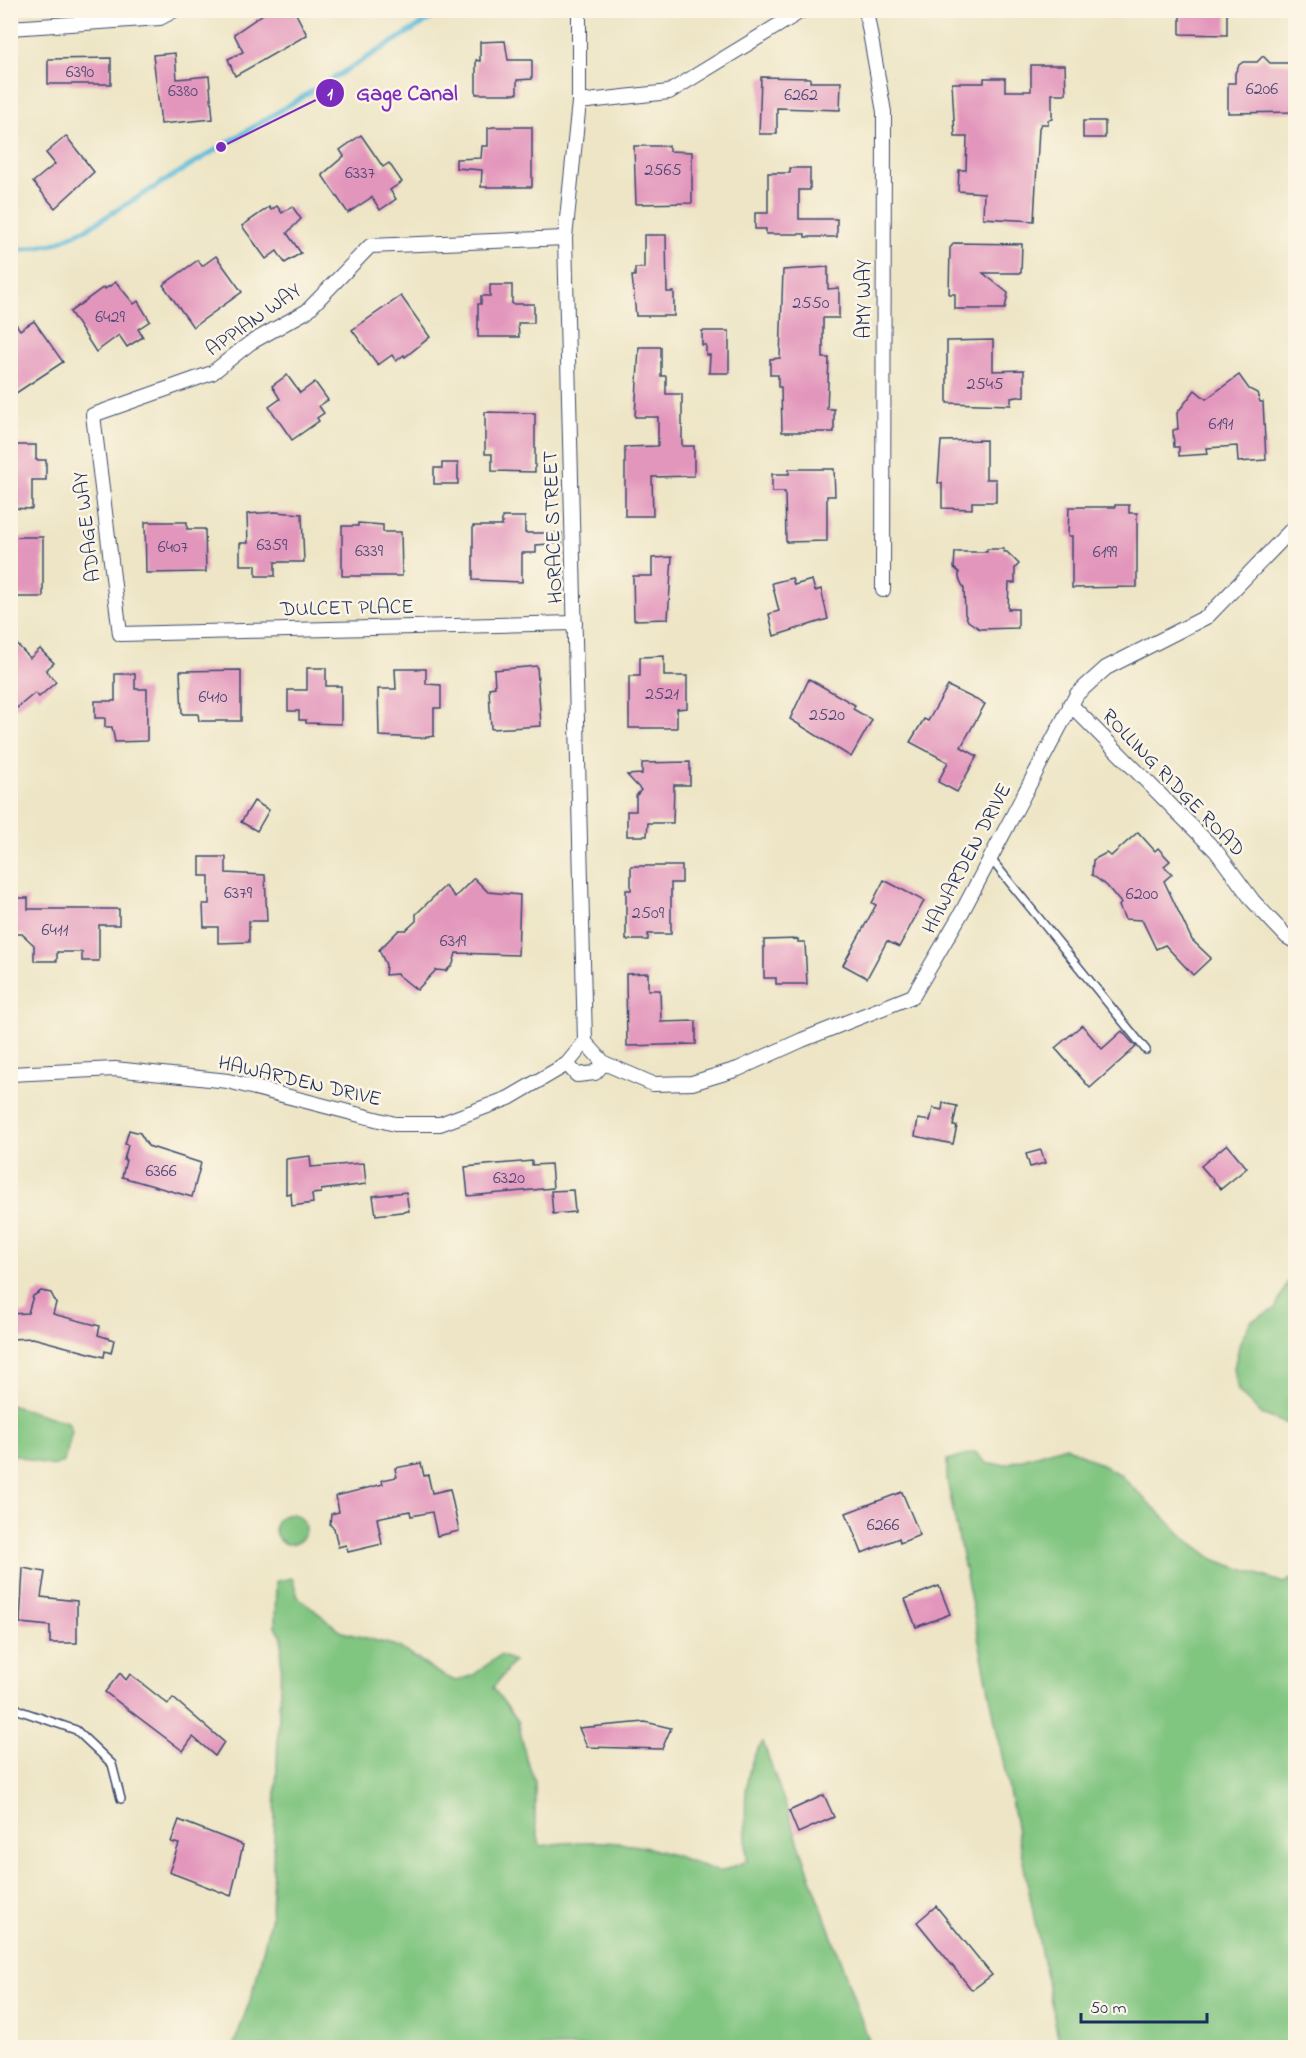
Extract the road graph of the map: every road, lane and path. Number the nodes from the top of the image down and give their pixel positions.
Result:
1 (175, 10) edge
2 (579, 10) edge
3 (803, 10) edge
4 (866, 10) edge
5 (10, 28) edge
6 (579, 102) junction
7 (565, 238) junction
8 (93, 415) joint
9 (1296, 525) edge
10 (884, 590) dead end
11 (575, 623) junction
12 (120, 634) joint
13 (1070, 705) junction
14 (990, 858) junction
15 (1296, 942) edge
16 (585, 1042) junction
17 (1146, 1050) dead end
18 (604, 1063) junction
19 (567, 1064) junction
20 (10, 1074) edge
21 (10, 1703) edge
22 (121, 1799) dead end

1 - 5 street
2 - 6 street, HORACE STREET
3 - 6 street
4 - 10 street, AMY WAY
6 - 7 street, HORACE STREET
7 - 8 street, APPIAN WAY
7 - 11 street, HORACE STREET
8 - 12 street, ADAGE WAY
9 - 13 street, HAWARDEN DRIVE
11 - 12 street, DULCET PLACE
11 - 16 street, HORACE STREET
13 - 14 street, HAWARDEN DRIVE
13 - 15 street, ROLLING RIDGE ROAD
14 - 17 lane
14 - 18 street, HAWARDEN DRIVE
16 - 18 street, HAWARDEN DRIVE
16 - 19 street, HAWARDEN DRIVE
18 - 19 street
19 - 20 street, HAWARDEN DRIVE
21 - 22 lane

